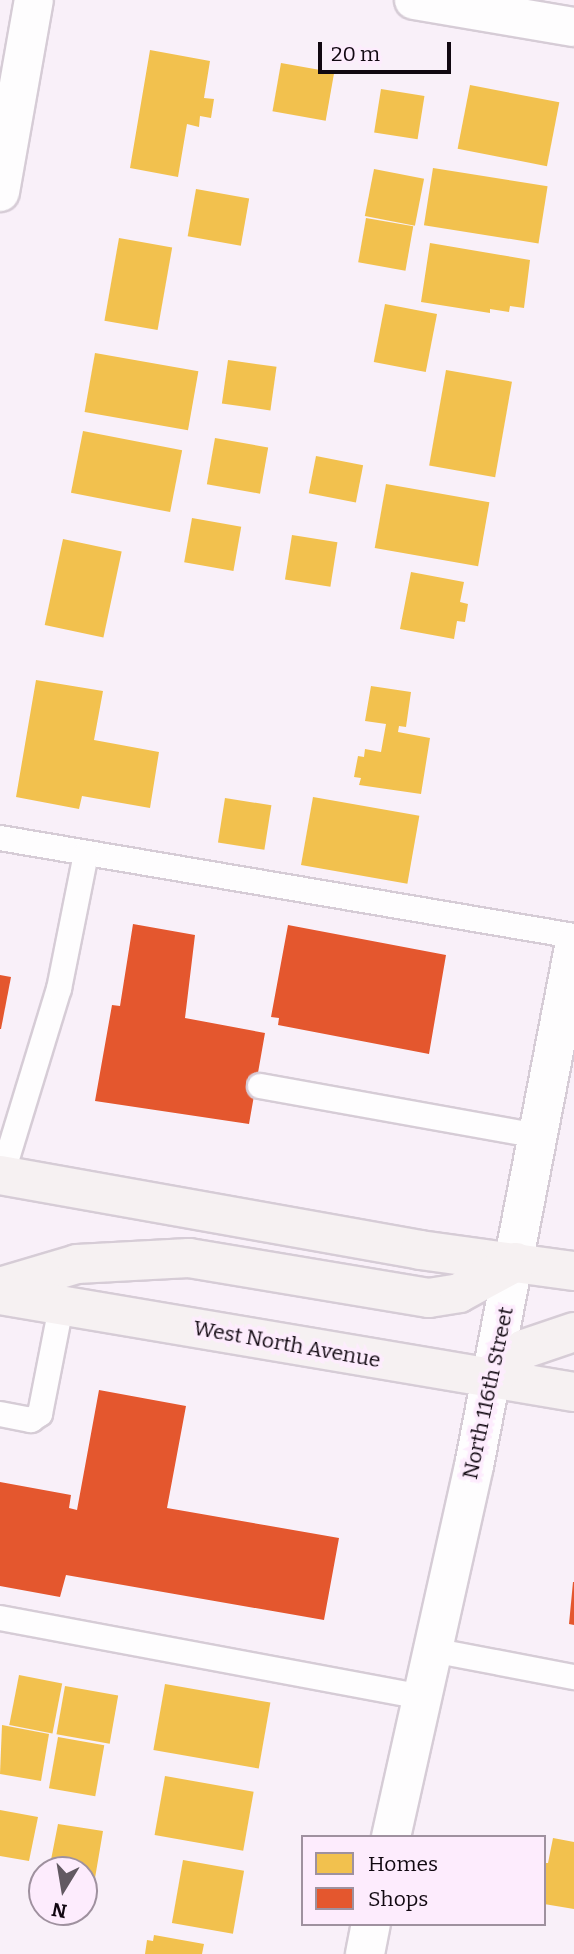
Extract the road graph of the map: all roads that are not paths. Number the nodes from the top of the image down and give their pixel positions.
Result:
1 (34, 0) edge
2 (414, 0) edge
3 (574, 27) edge
4 (0, 192) edge
5 (0, 838) edge
6 (86, 854) junction
7 (574, 936) edge
8 (574, 947) edge
9 (260, 1086) dead end
10 (538, 1136) junction
11 (1, 1175) edge
12 (516, 1262) junction
13 (574, 1271) edge
14 (0, 1287) edge
15 (0, 1295) edge
16 (61, 1307) junction
17 (574, 1332) edge
18 (491, 1378) junction
19 (574, 1392) edge
20 (0, 1414) edge
21 (0, 1618) edge
22 (432, 1650) junction
23 (574, 1677) edge
24 (422, 1697) junction
25 (391, 1835) edge
26 (372, 1926) edge
27 (365, 1954) edge

1 - 4 street
2 - 3 street
5 - 6 lane
6 - 7 lane
6 - 11 lane
8 - 10 street, North 116th Street
9 - 10 lane
10 - 12 street, North 116th Street
11 - 12 main road
12 - 13 main road
12 - 14 main road
12 - 18 street, North 116th Street
15 - 16 main road, West North Avenue
16 - 18 main road, West North Avenue
16 - 20 lane
17 - 18 main road
18 - 19 main road, West North Avenue
18 - 22 street, North 116th Street
21 - 24 lane
22 - 23 lane
22 - 24 street, North 116th Street
24 - 25 street, North 116th Street
26 - 27 street

